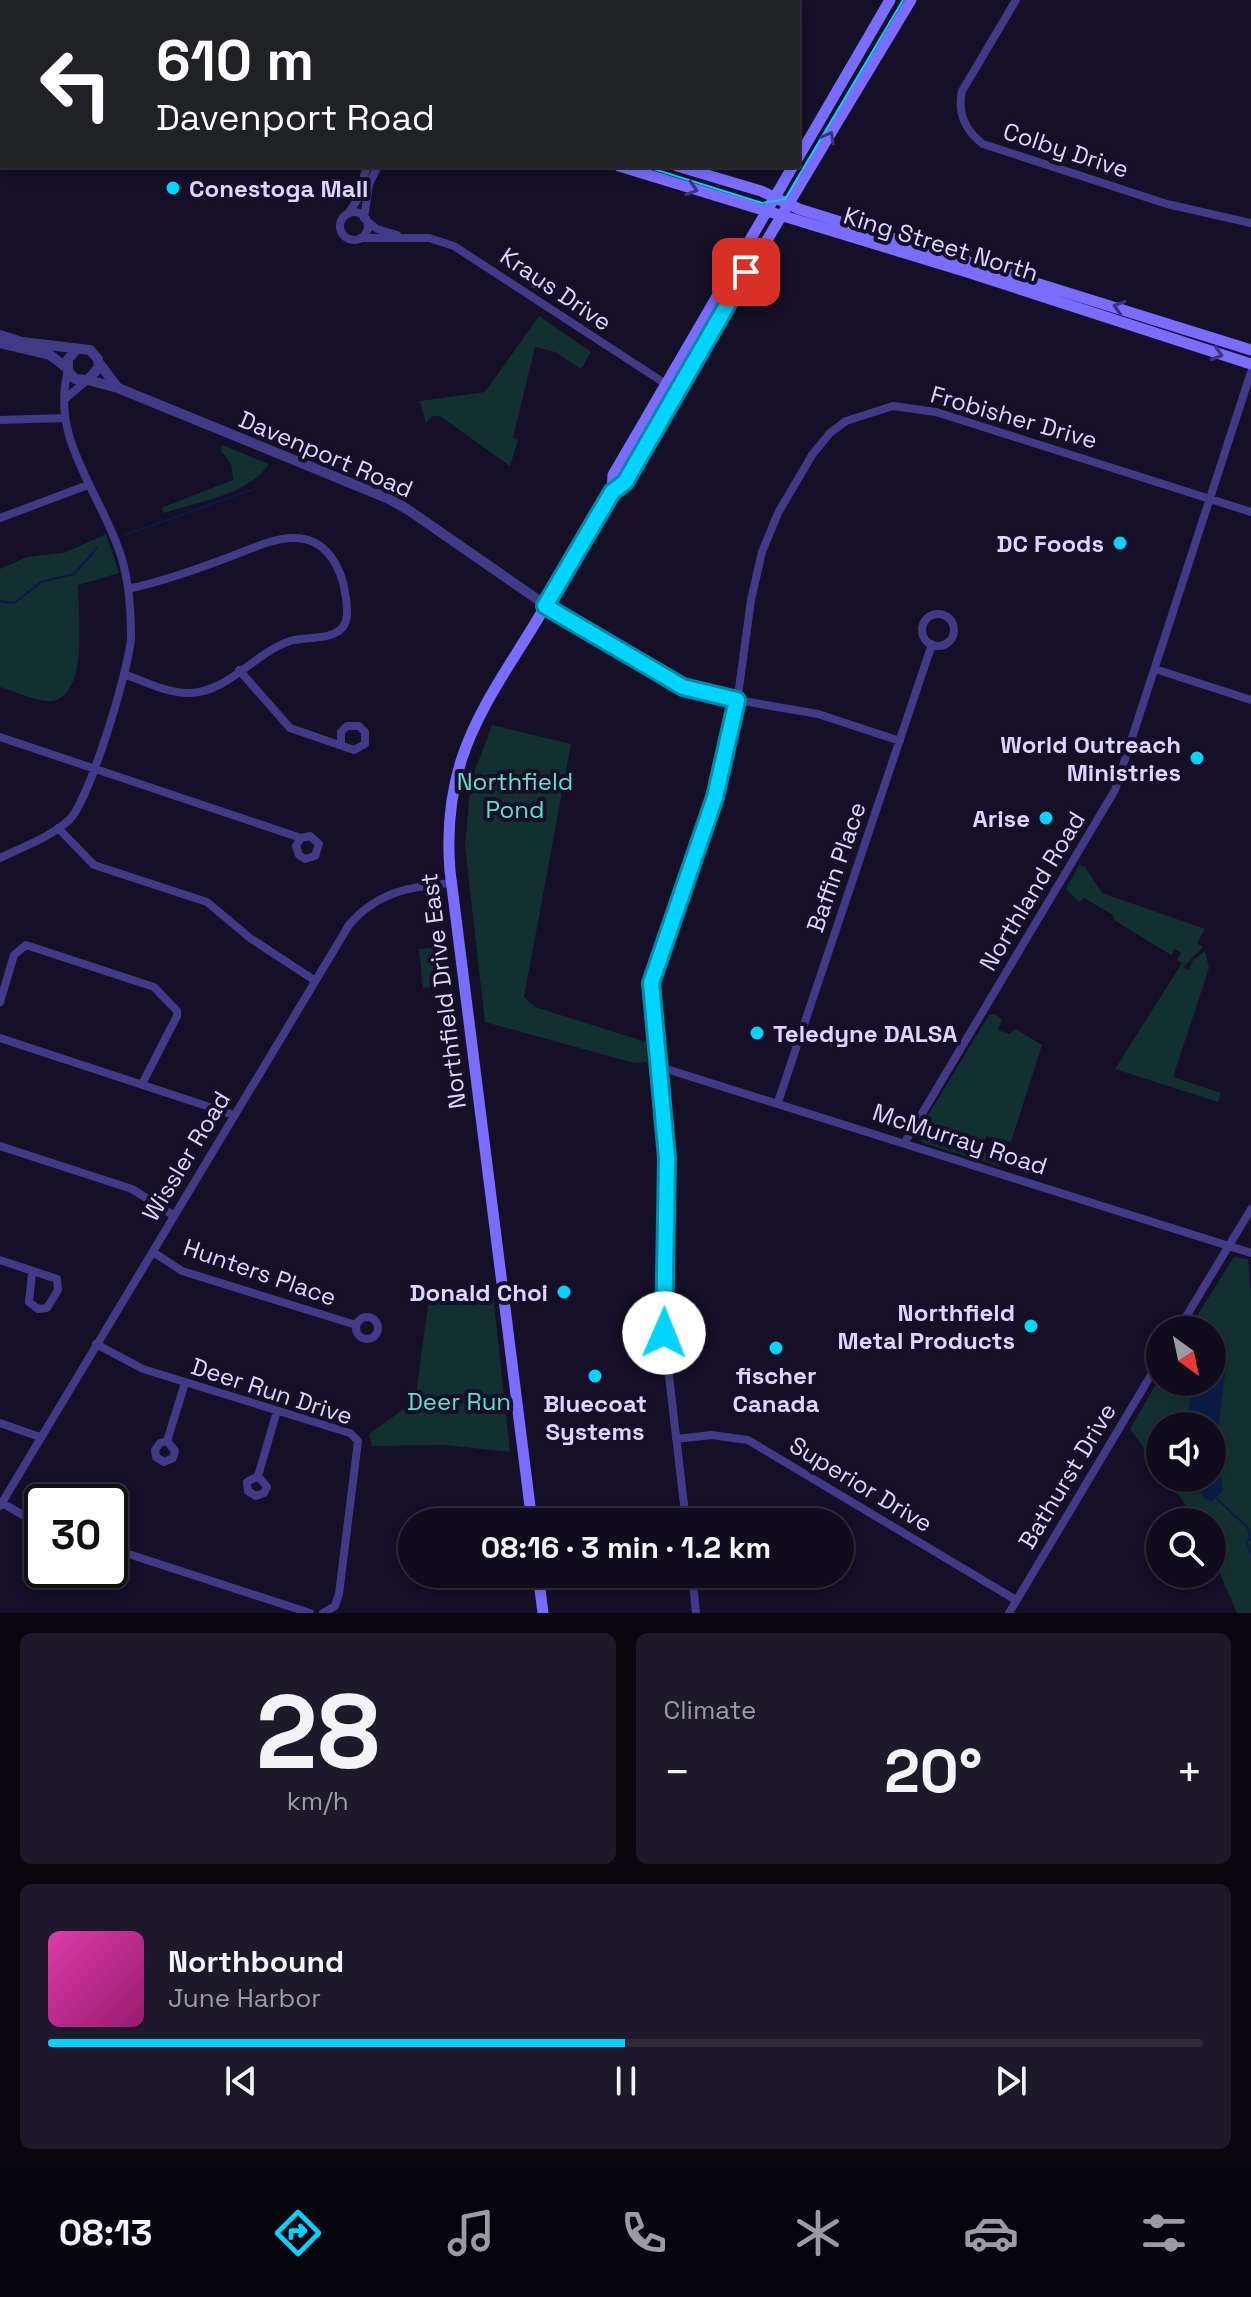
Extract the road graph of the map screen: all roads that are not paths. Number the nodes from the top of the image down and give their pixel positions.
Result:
1 (890, 0) edge
2 (911, 0) edge
3 (1016, 0) edge
4 (800, 155) edge
5 (366, 168) edge
6 (377, 168) edge
7 (625, 168) edge
8 (683, 168) edge
9 (792, 168) edge
10 (775, 197) junction
11 (790, 204) junction
12 (766, 212) junction
13 (347, 214) junction
14 (781, 217) junction
15 (365, 219) junction
16 (1251, 223) edge
17 (406, 237) junction
18 (361, 238) junction
19 (0, 335) edge
20 (0, 343) edge
21 (77, 349) junction
22 (1251, 350) edge
23 (99, 363) junction
24 (1251, 364) edge
25 (67, 369) junction
26 (1251, 372) edge
27 (87, 381) junction
28 (118, 388) junction
29 (673, 388) junction
30 (65, 399) junction
31 (0, 411) edge
32 (64, 418) junction
33 (0, 420) edge
34 (16, 421) junction
35 (88, 485) junction
36 (1209, 498) junction
37 (1251, 512) edge
38 (0, 518) edge
39 (128, 589) junction
40 (545, 606) junction
41 (932, 644) dead end
42 (1155, 669) junction
43 (239, 670) junction
44 (124, 674) junction
45 (737, 700) junction
46 (1251, 700) edge
47 (0, 737) edge
48 (900, 741) junction
49 (341, 743) dead end
50 (94, 767) junction
51 (58, 828) junction
52 (301, 838) dead end
53 (0, 858) edge
54 (452, 883) junction
55 (314, 980) junction
56 (0, 1002) edge
57 (0, 1038) edge
58 (657, 1066) junction
59 (142, 1084) junction
60 (778, 1102) junction
61 (234, 1115) junction
62 (905, 1142) junction
63 (0, 1146) edge
64 (1251, 1209) edge
65 (173, 1215) junction
66 (1229, 1245) junction
67 (153, 1252) junction
68 (1251, 1253) edge
69 (0, 1260) edge
70 (32, 1273) junction
71 (1186, 1316) edge
72 (356, 1325) dead end
73 (96, 1344) junction
74 (185, 1383) junction
75 (1146, 1383) edge
76 (277, 1411) junction
77 (0, 1423) edge
78 (40, 1437) junction
79 (676, 1439) junction
80 (167, 1441) dead end
81 (258, 1476) dead end
82 (1, 1505) edge
83 (530, 1508) edge
84 (684, 1508) edge
85 (24, 1517) edge
86 (128, 1554) edge
87 (540, 1588) edge
88 (693, 1588) edge
89 (1016, 1600) junction
90 (310, 1613) edge
91 (323, 1613) edge
92 (543, 1613) edge
93 (696, 1613) edge
94 (1009, 1613) edge

1 - 4 main road
11 -> 2 main road, Northfield Drive East
3 - 16 street, Colby Drive
5 - 13 street
6 - 15 street
7 -> 12 main road, King Street North
8 - 10 main road, King Street North
9 - 10 main road, Northfield Drive East
10 - 11 main road, King Street North
10 - 12 main road, Northfield Drive East
11 - 14 main road, Northfield Drive East
22 -> 11 main road, King Street North
12 - 14 main road, King Street North
12 - 29 main road, Northfield Drive East
13 - 15 street
13 - 18 street
14 -> 24 main road, King Street North
14 - 29 main road, Northfield Drive East
15 - 17 street, Kraus Drive
15 - 18 street
17 - 18 street, Kraus Drive
17 - 29 street, Kraus Drive
19 - 21 street
20 - 25 street
21 - 23 street
21 - 25 street
23 - 27 street
23 - 28 street
25 - 27 street
25 - 30 street
26 - 36 street, Northland Road
27 - 28 street, Davenport Road
27 - 30 street
28 - 40 street, Davenport Road
29 - 40 main road, Northfield Drive East
30 - 32 street
31 - 34 street
32 - 34 street
32 - 35 street
33 - 34 street
35 - 38 street
35 - 39 street
36 - 37 street
36 - 42 street, Northland Road
36 - 45 street, Frobisher Drive
39 - 43 street
39 - 44 street
40 - 45 street, Davenport Road
40 - 54 main road, Northfield Drive East
41 - 48 street, Baffin Place
42 - 46 street
42 - 62 street, Northland Road
43 - 44 street
43 - 49 street
44 - 50 street
45 - 48 street, Davenport Road
45 - 58 street, Frobisher Drive
47 - 50 street
48 - 60 street, Baffin Place
50 - 51 street
50 - 52 street
51 - 53 street
51 - 55 street
54 - 55 street, Wissler Road
54 - 83 main road, Northfield Drive East
55 - 61 street, Wissler Road
56 - 59 street
57 - 59 street
58 - 60 street, McMurray Road
58 - 79 street, Frobisher Drive
59 - 61 street
60 - 62 street, McMurray Road
61 - 65 street, Wissler Road
62 - 66 street, McMurray Road
63 - 65 street
64 - 66 street
65 - 67 street, Wissler Road
66 - 68 street, McMurray Road
66 - 71 street
67 - 72 street, Hunters Place
67 - 73 street, Wissler Road
69 - 70 street
70 - 70 street
73 - 74 street, Deer Run Drive
73 - 78 street, Wissler Road
74 - 76 street, Deer Run Drive
74 - 80 street
75 - 89 street, Bathurst Drive
76 - 81 street
76 - 91 street, Deer Run Drive
77 - 78 street
78 - 82 street, Wissler Road
79 - 84 street, Frobisher Drive
79 - 89 street, Superior Drive
82 - 85 street
86 - 90 street
87 - 92 main road
88 - 93 street
89 - 94 street, Bathurst Drive

